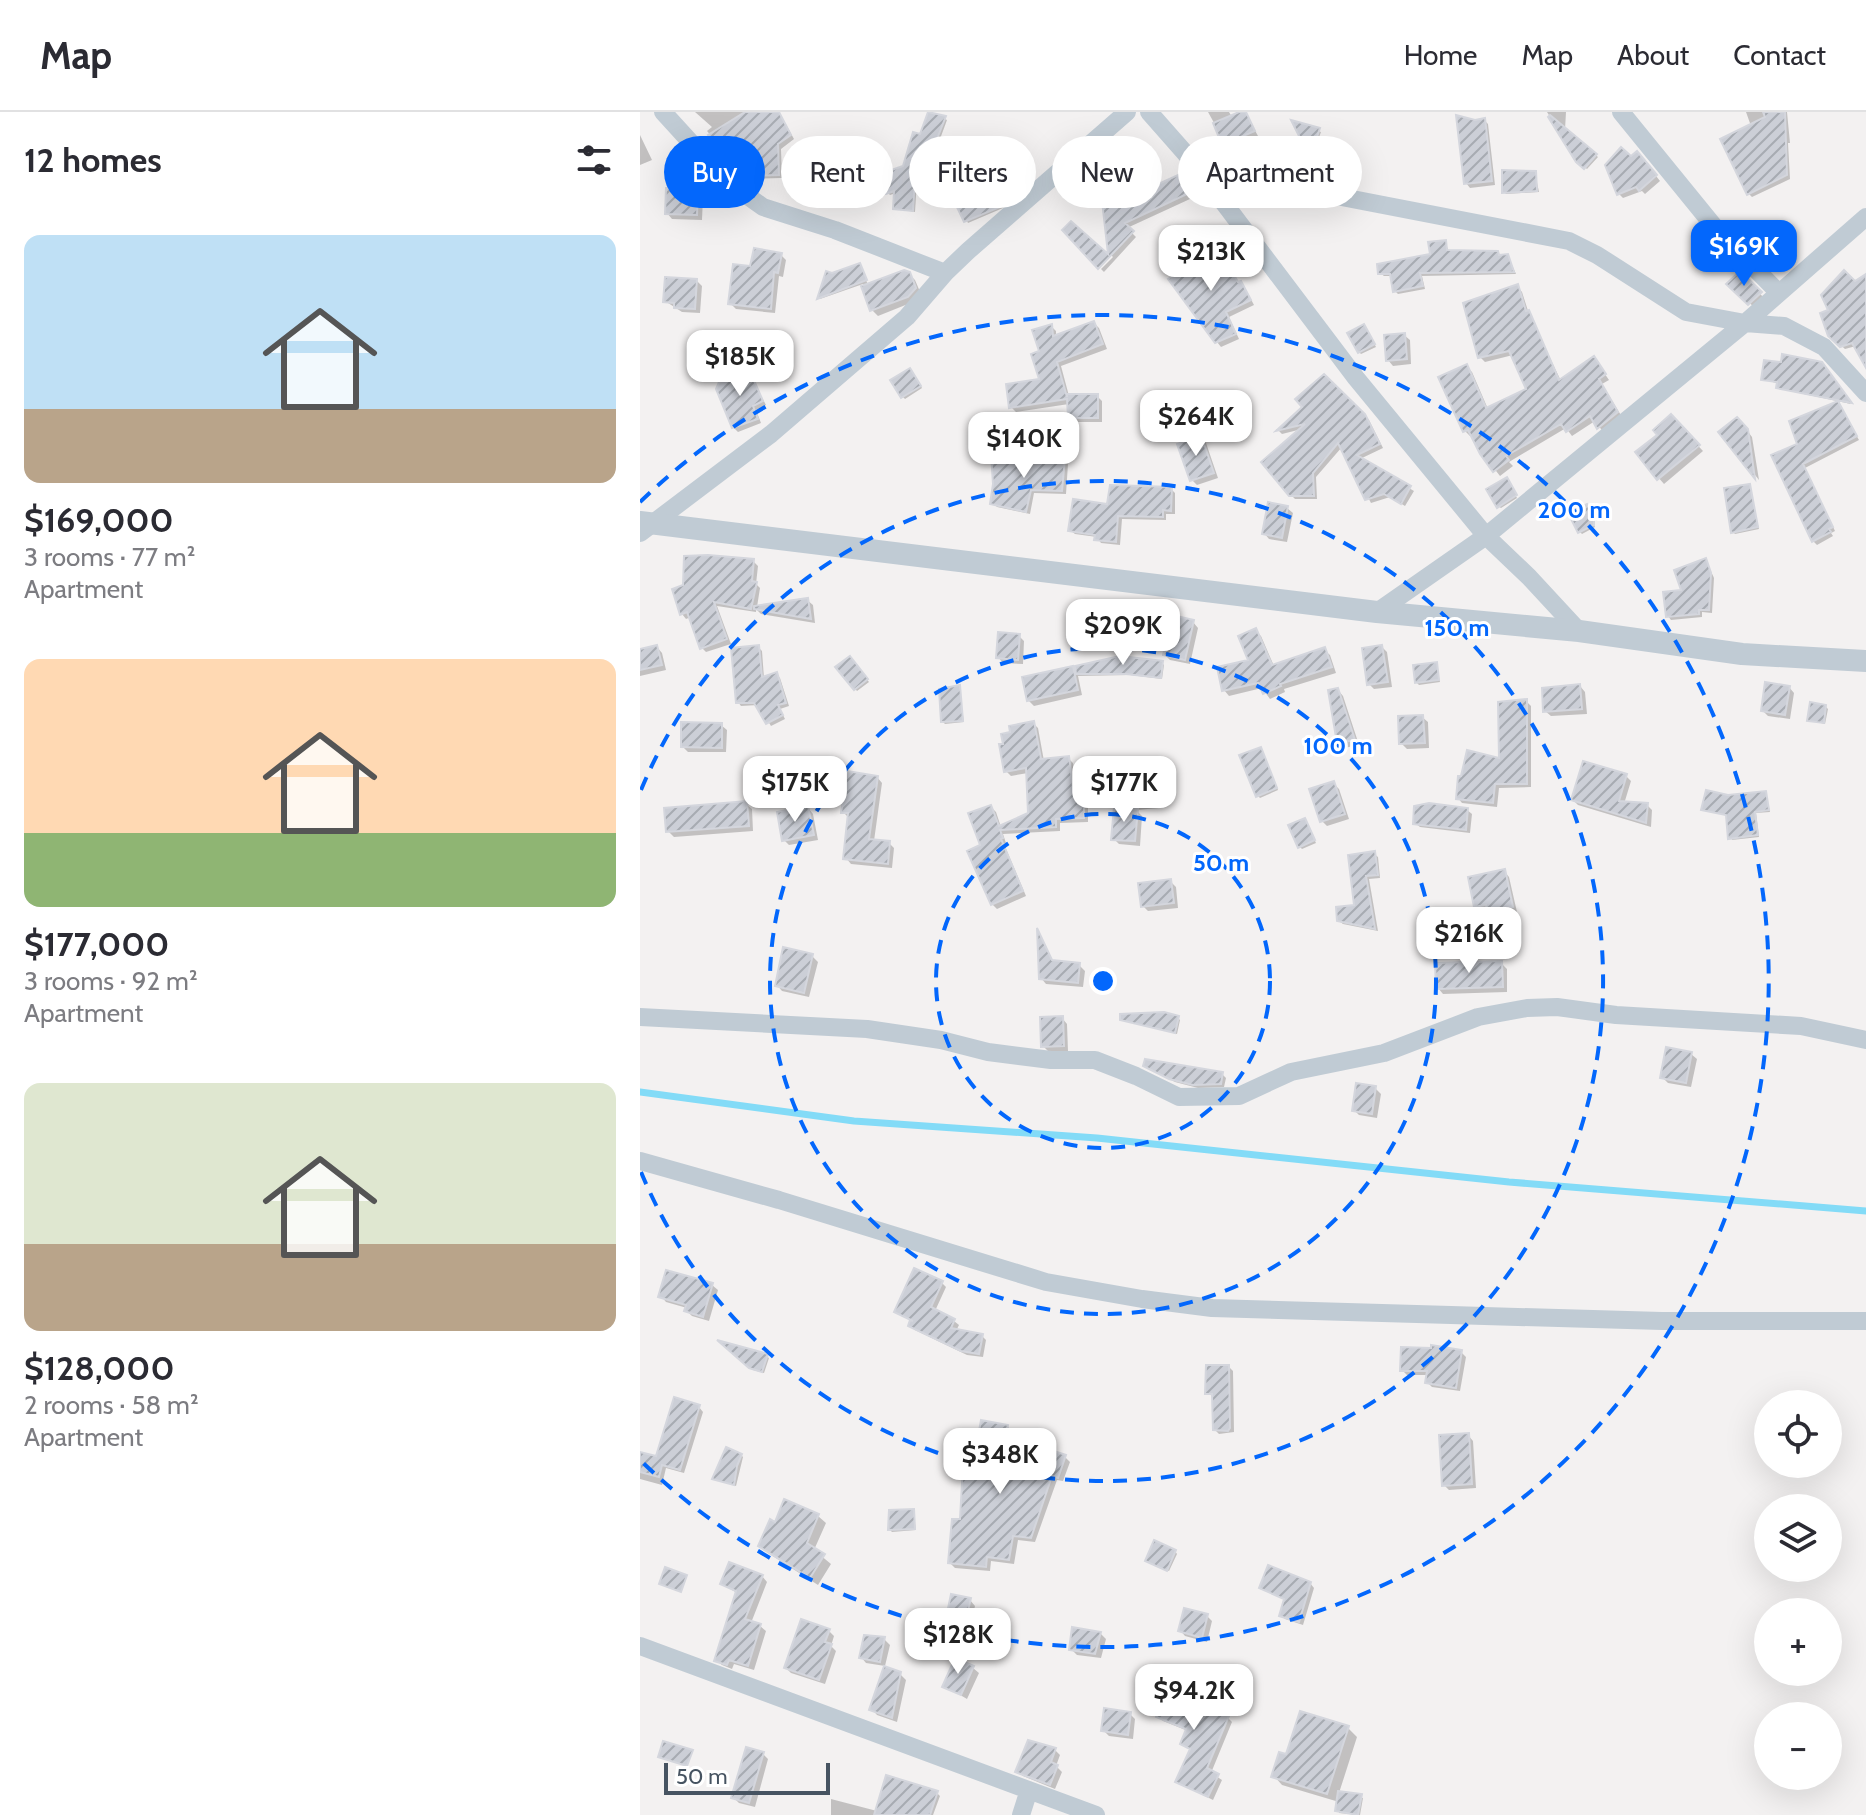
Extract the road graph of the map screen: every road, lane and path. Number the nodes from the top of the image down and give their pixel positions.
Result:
1 (663, 112) edge
2 (1127, 112) edge
3 (1149, 112) edge
4 (1621, 112) edge
5 (1178, 145) edge
6 (1362, 201) edge
7 (1228, 208) edge
8 (1866, 217) edge
9 (945, 273) junction
10 (1779, 293) junction
11 (1745, 323) junction
12 (1866, 393) edge
13 (644, 526) edge
14 (1486, 536) junction
15 (1377, 612) junction
16 (1579, 631) junction
17 (1866, 661) edge
18 (640, 1017) edge
19 (1866, 1040) edge
20 (640, 1161) edge
21 (1866, 1321) edge
22 (640, 1646) edge
23 (1029, 1790) junction
24 (1021, 1815) edge
25 (1096, 1815) edge

1 - 9 street
2 - 9 street
3 - 5 street
4 - 10 street
6 - 11 street
7 - 14 street
8 - 10 street
9 - 13 street
10 - 11 street
11 - 12 street
11 - 14 street
13 - 15 street
14 - 15 street
14 - 16 street
15 - 16 street
16 - 17 street
18 - 19 street
20 - 21 street
22 - 23 street
23 - 24 street
23 - 25 street

